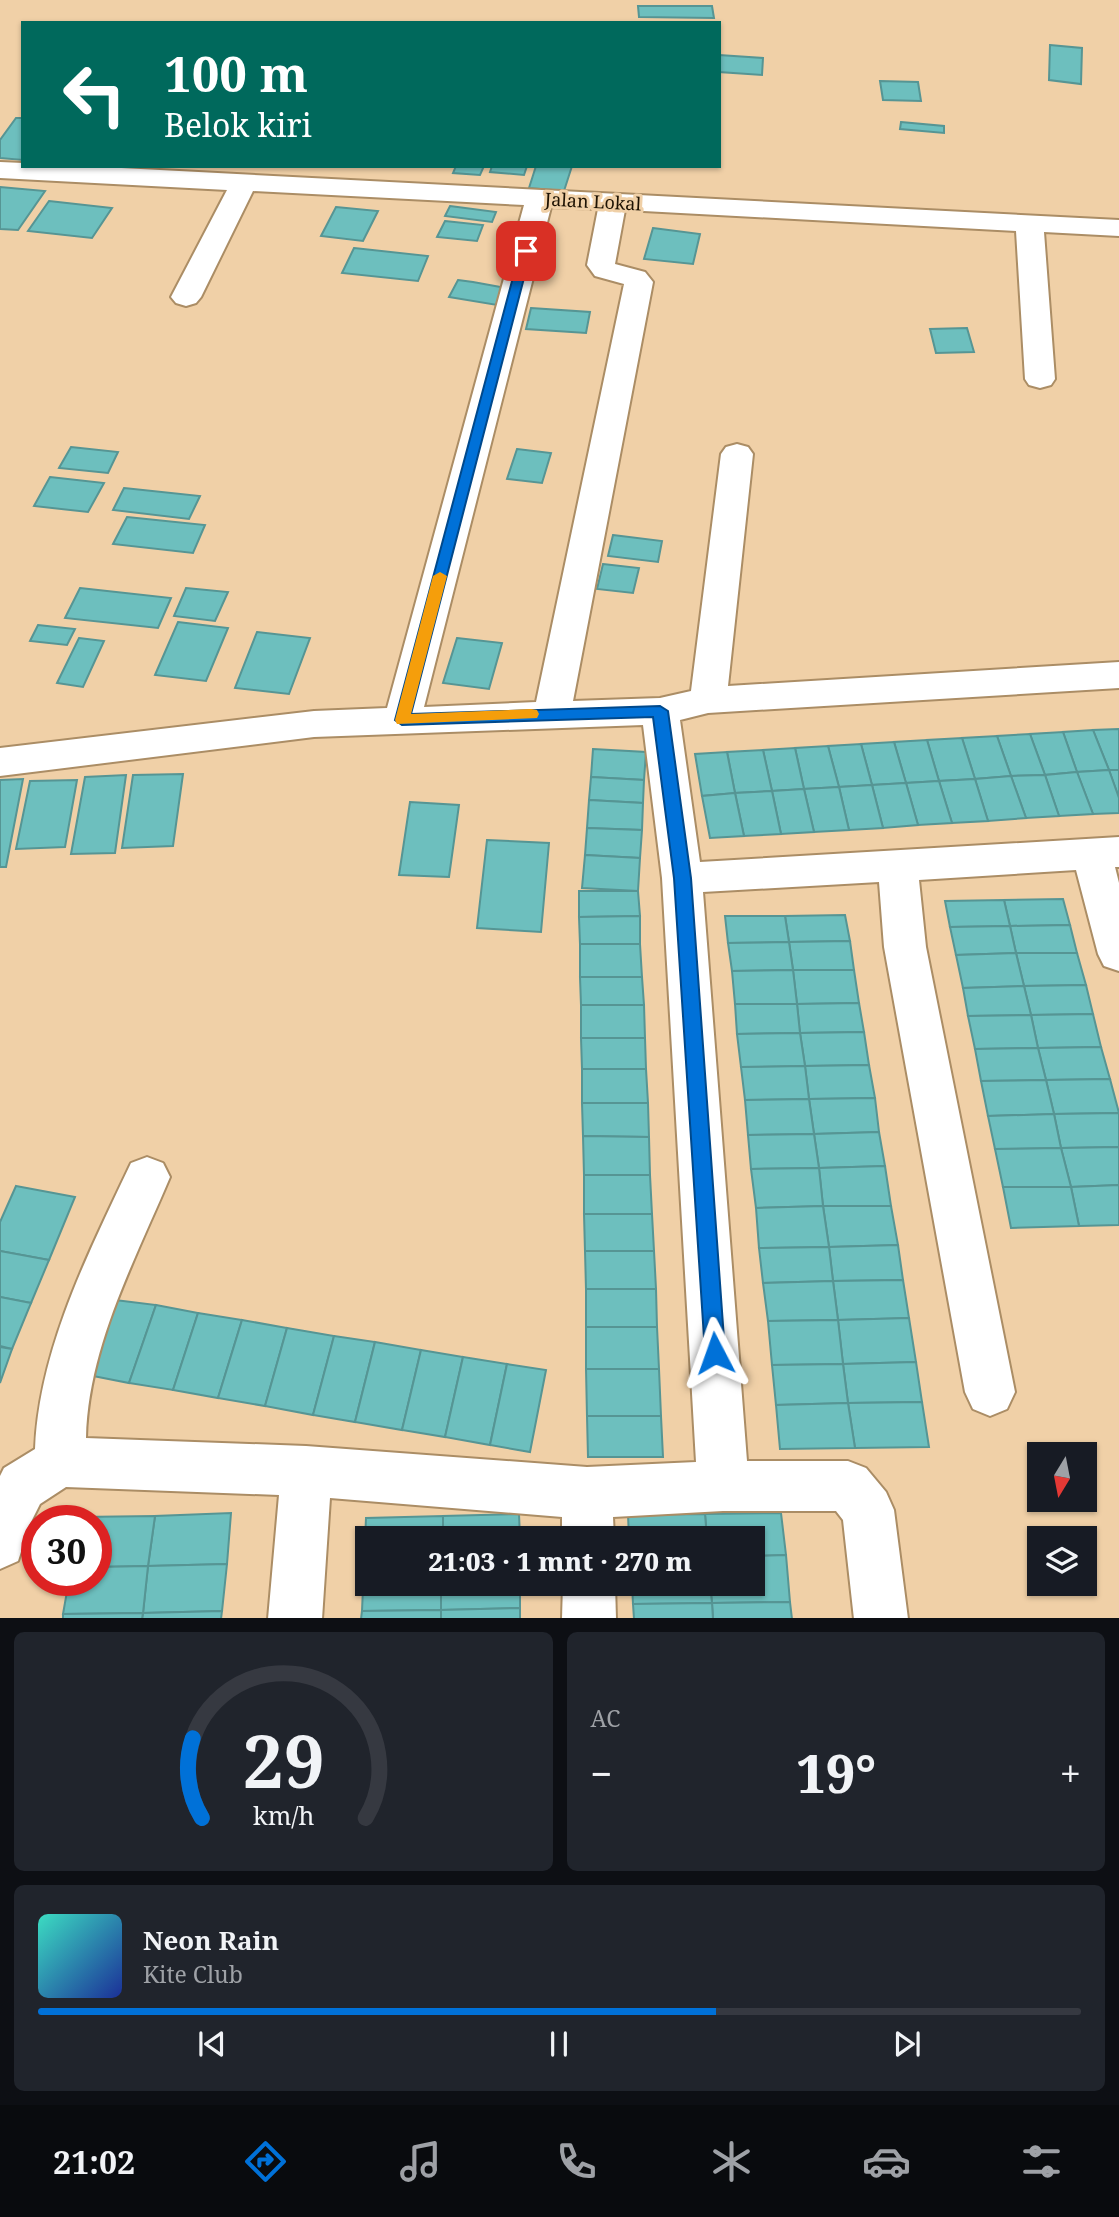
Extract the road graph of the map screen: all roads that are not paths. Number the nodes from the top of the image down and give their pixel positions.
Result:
1 (0, 170) edge
2 (243, 184) junction
3 (539, 199) junction
4 (613, 202) junction
5 (1029, 223) junction
6 (1119, 228) edge
7 (186, 297) dead end
8 (1040, 379) dead end
9 (737, 454) dead end
10 (1119, 675) edge
11 (708, 700) junction
12 (660, 711) junction
13 (552, 713) junction
14 (402, 720) junction
15 (0, 762) edge
16 (1105, 853) edge
17 (898, 866) junction
18 (682, 878) junction
19 (1119, 954) edge
20 (147, 1177) dead end
21 (990, 1392) dead end
22 (60, 1462) junction
23 (306, 1471) junction
24 (723, 1486) junction
25 (588, 1516) edge
26 (0, 1543) edge
27 (589, 1596) edge
28 (295, 1618) edge
29 (589, 1618) edge
30 (881, 1618) edge

1 - 2 street, Jalan Lokal
2 - 3 street, Jalan Lokal
2 - 7 street
3 - 4 street, Jalan Lokal
3 - 14 street
4 - 5 street, Jalan Lokal
4 - 13 street
5 - 6 street, Jalan Lokal
5 - 8 street
9 - 11 street
10 - 11 street
11 - 12 street
12 - 13 street
12 - 18 street
13 - 14 street
14 - 15 street
16 - 17 street
16 - 19 street
17 - 18 street
17 - 21 street
18 - 24 street
20 - 22 street
22 - 23 street
22 - 26 street
23 - 25 street
23 - 28 street
24 - 25 street
24 - 30 street
27 - 29 street

